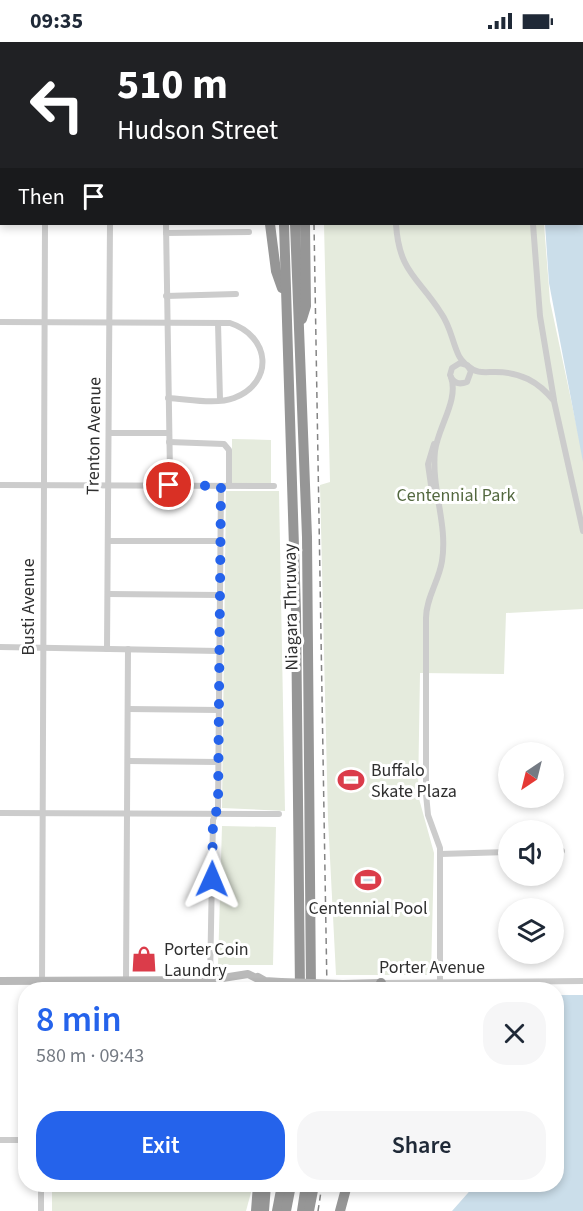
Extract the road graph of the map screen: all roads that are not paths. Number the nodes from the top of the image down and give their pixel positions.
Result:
1 (45, 225) edge
2 (110, 225) edge
3 (166, 225) edge
4 (270, 225) edge
5 (284, 225) edge
6 (295, 225) edge
7 (305, 225) edge
8 (396, 225) edge
9 (533, 225) edge
10 (249, 232) dead end
11 (166, 233) junction
12 (236, 294) dead end
13 (166, 296) junction
14 (286, 300) junction
15 (0, 322) edge
16 (45, 322) junction
17 (110, 322) junction
18 (166, 323) junction
19 (220, 323) junction
20 (299, 328) junction
21 (458, 354) junction
22 (467, 366) junction
23 (452, 368) junction
24 (479, 373) junction
25 (451, 377) junction
26 (467, 382) junction
27 (453, 394) junction
28 (168, 398) junction
29 (220, 400) junction
30 (554, 401) junction
31 (109, 433) junction
32 (169, 433) junction
33 (169, 442) junction
34 (170, 473) dead end
35 (108, 485) junction
36 (0, 486) edge
37 (43, 486) junction
38 (221, 486) junction
39 (229, 486) junction
40 (274, 486) dead end
41 (583, 531) edge
42 (220, 540) junction
43 (108, 541) junction
44 (108, 594) junction
45 (220, 595) junction
46 (0, 647) edge
47 (43, 648) junction
48 (107, 649) junction
49 (128, 649) junction
50 (219, 651) junction
51 (128, 709) junction
52 (219, 710) junction
53 (128, 761) junction
54 (218, 762) junction
55 (0, 813) edge
56 (43, 813) junction
57 (128, 814) junction
58 (215, 814) junction
59 (279, 814) dead end
60 (498, 852) edge
61 (440, 854) junction
62 (298, 890) junction
63 (244, 975) junction
64 (258, 977) junction
65 (210, 980) junction
66 (0, 981) edge
67 (126, 981) junction
68 (42, 982) edge
69 (109, 982) edge
70 (215, 982) edge
71 (237, 982) edge
72 (260, 982) edge
73 (281, 982) edge
74 (294, 982) edge
75 (300, 982) edge
76 (311, 982) edge
77 (440, 982) edge
78 (564, 982) edge
79 (582, 982) edge
80 (18, 983) edge
81 (0, 1140) edge
82 (18, 1140) edge
83 (41, 1192) edge
84 (257, 1192) edge
85 (265, 1192) edge
86 (274, 1192) edge
87 (281, 1192) edge
88 (290, 1192) edge
89 (305, 1192) edge
90 (313, 1192) edge
91 (345, 1192) edge
92 (41, 1211) edge
93 (256, 1211) edge
94 (264, 1211) edge
95 (272, 1211) edge
96 (277, 1211) edge
97 (286, 1211) edge
98 (302, 1211) edge
99 (309, 1211) edge
100 (340, 1211) edge

1 - 16 street, Busti Avenue
2 - 17 street, Trenton Avenue
3 - 11 street
4 - 14 highway
5 - 14 highway, Niagara Thruway
6 - 20 highway, Niagara Thruway
7 - 20 highway
8 - 21 street
9 - 30 street
10 - 11 street
11 - 13 street
12 - 13 street
13 - 18 street
14 - 62 highway, Niagara Thruway
15 - 16 street
16 - 17 street
16 - 37 street, Busti Avenue
17 - 18 street
17 - 31 street, Trenton Avenue
18 - 19 street
18 - 28 street
19 - 29 street
19 - 29 street
20 - 76 highway, Niagara Thruway
21 - 22 street
21 - 23 street
22 - 23 street
22 - 24 street
22 - 26 street
23 - 25 street
24 - 26 street
24 - 30 street
25 - 26 street
25 - 27 street
26 - 27 street
27 - 61 street
28 - 29 street
28 - 32 street
30 - 41 street
31 - 32 street
31 - 35 street, Trenton Avenue
32 - 33 street
33 - 34 street
33 - 39 street
35 - 37 street
35 - 38 street
35 - 43 street, Trenton Avenue
36 - 37 street
37 - 47 street, Busti Avenue
38 - 39 street
38 - 42 street
39 - 40 street
42 - 43 street
42 - 45 street
43 - 44 street, Trenton Avenue
44 - 45 street
44 - 48 street, Trenton Avenue
45 - 50 street
46 - 47 street
47 - 48 street
47 - 56 street, Busti Avenue
48 - 49 street
49 - 50 street
49 - 51 street
50 - 52 street
51 - 52 street
51 - 53 street
52 - 54 street
53 - 54 street
53 - 57 street
54 - 58 street
55 - 56 street
56 - 57 street
56 - 68 street, Busti Avenue
57 - 58 street
57 - 67 street
58 - 59 street
58 - 65 street
60 - 61 street
61 - 77 street
62 - 74 highway
62 - 75 highway, Niagara Thruway
63 - 64 street, Porter Avenue
63 - 65 street, Porter Avenue
63 - 71 street, Porter Avenue
64 - 72 street
64 - 73 street, Porter Avenue
65 - 67 street, Porter Avenue
65 - 70 street, Porter Avenue
66 - 80 street, Porter Avenue
67 - 69 street, Porter Avenue
78 - 79 street, Porter Avenue
81 - 82 street
83 - 92 street
84 - 93 highway
85 - 94 highway
86 - 95 highway
87 - 96 highway
88 - 97 highway
89 - 98 highway
90 - 99 highway
91 - 100 highway

